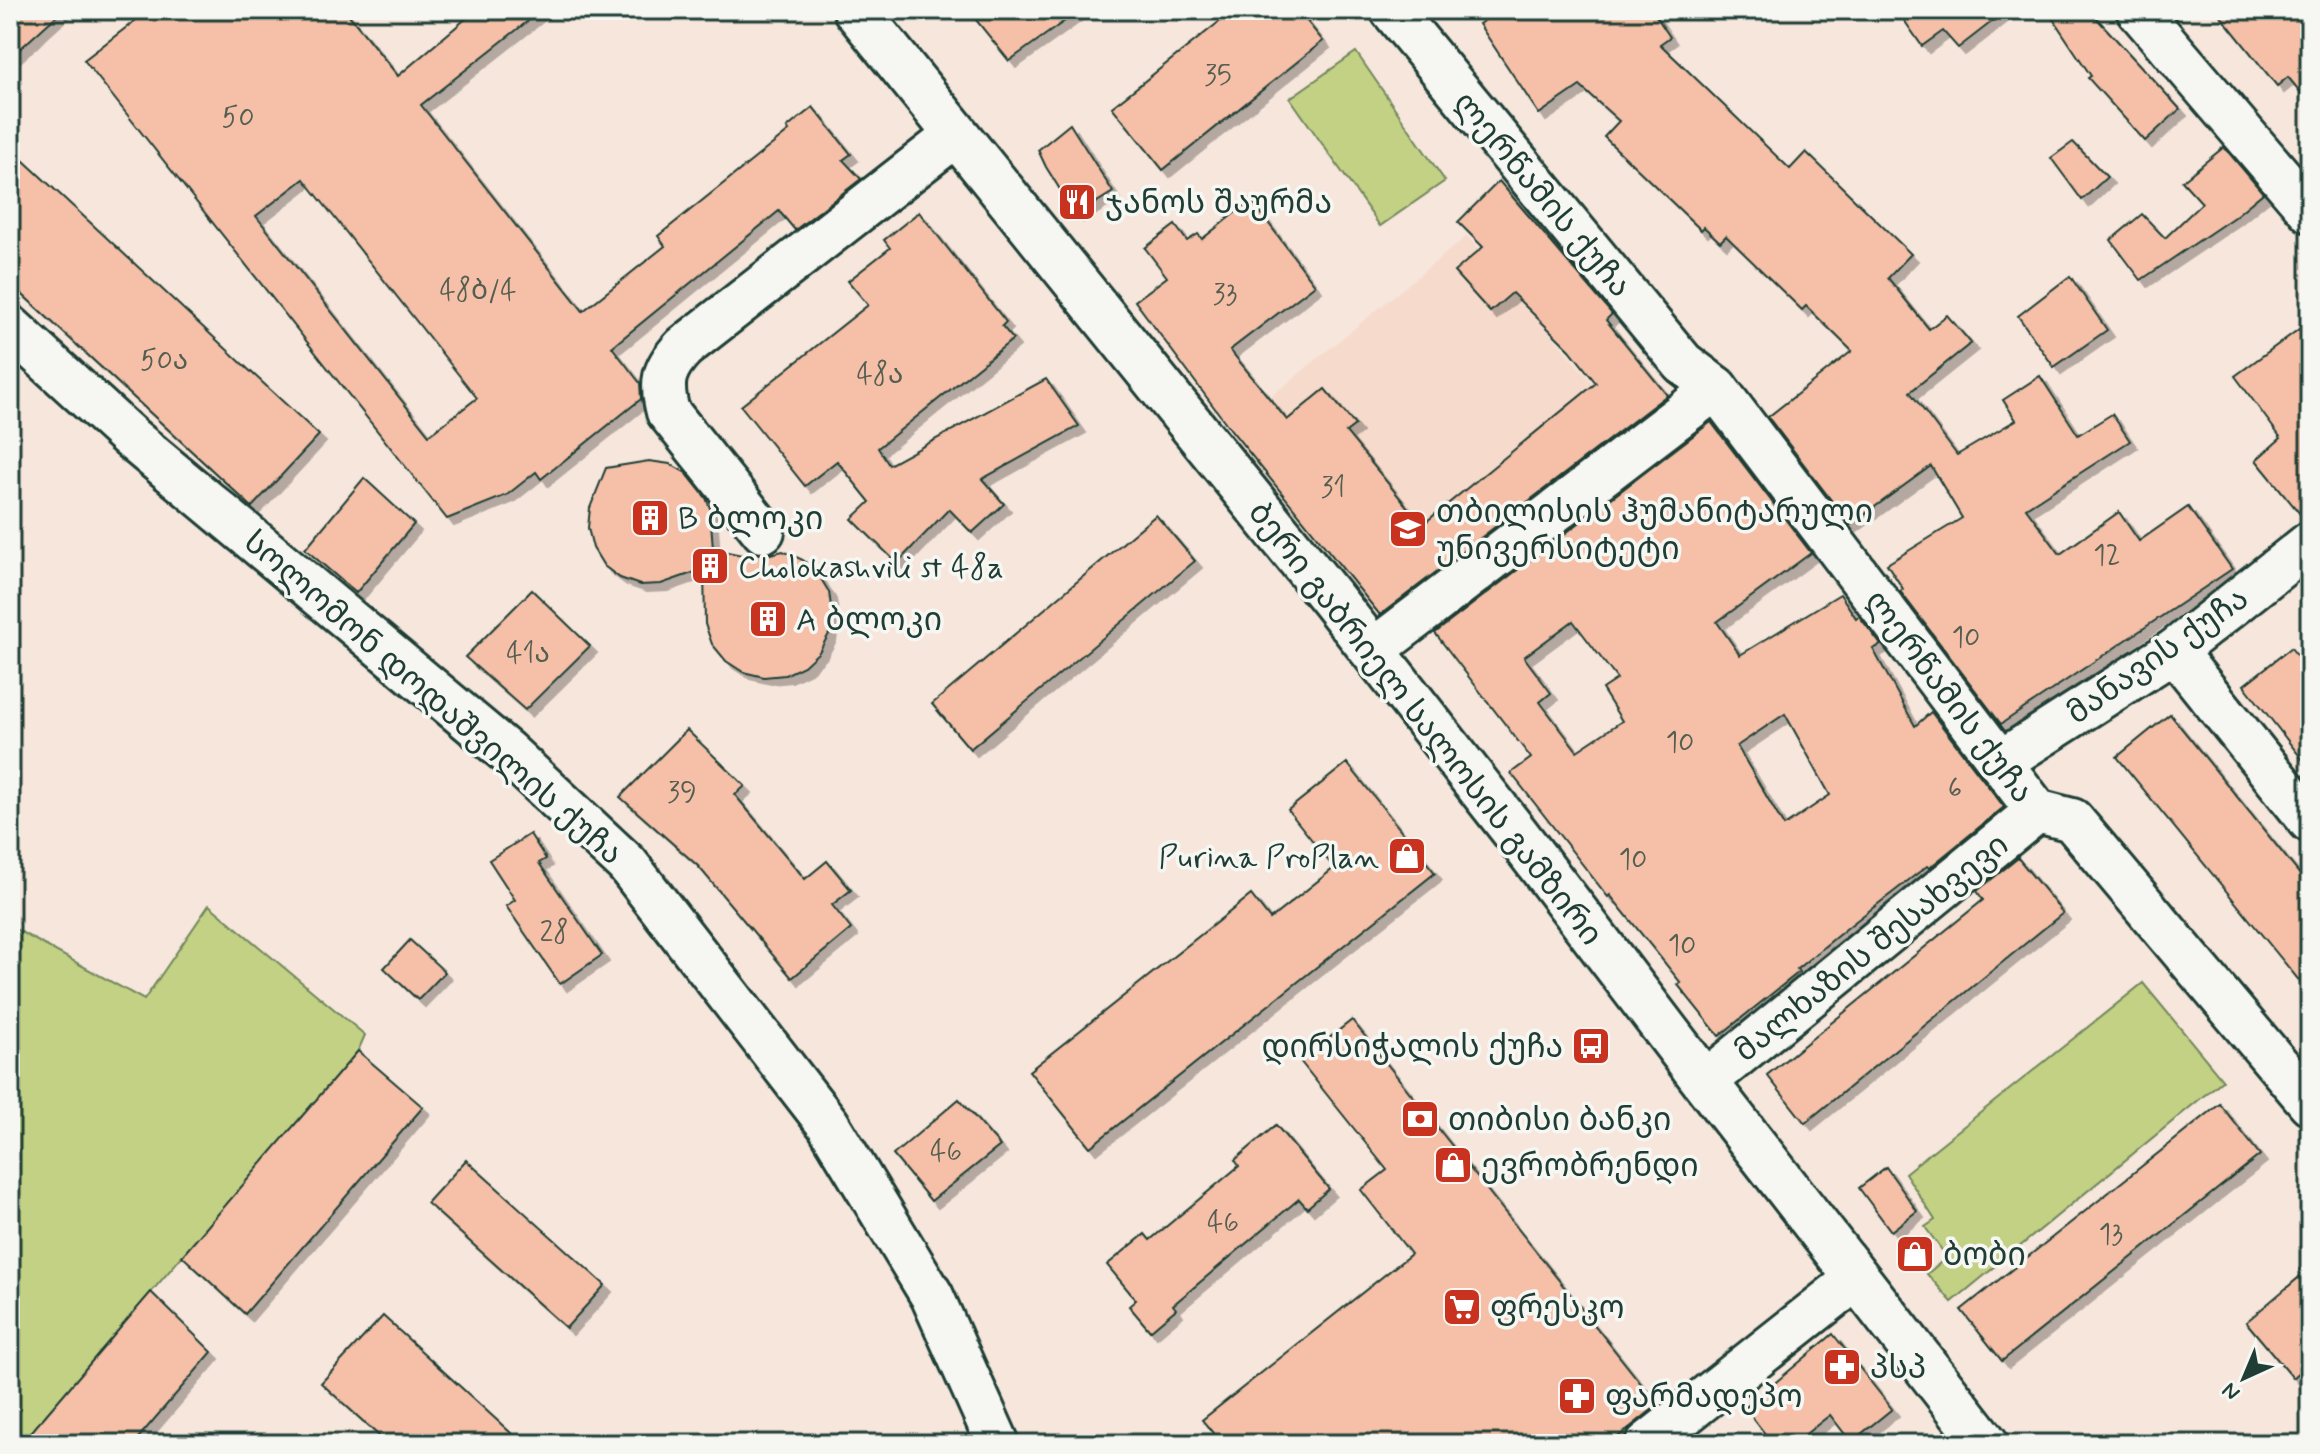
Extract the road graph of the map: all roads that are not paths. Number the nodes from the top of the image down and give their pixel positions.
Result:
1 (856, 10) edge
2 (1392, 10) edge
3 (2138, 10) edge
4 (956, 135) junction
5 (2310, 211) edge
6 (10, 327) edge
7 (1716, 388) junction
8 (763, 531) dead end
9 (2310, 543) edge
10 (1372, 651) junction
11 (2174, 651) junction
12 (2000, 762) junction
13 (2037, 811) junction
14 (2310, 821) edge
15 (1705, 1082) junction
16 (2310, 1103) edge
17 (1857, 1278) junction
18 (998, 1444) edge
19 (1647, 1444) edge
20 (1986, 1444) edge

1 - 4 main road, ბერი გაბრიელ სალოსის გამზირი
2 - 7 street, ლერწამის ქუჩა
3 - 5 street
4 - 8 street
4 - 10 main road, ბერი გაბრიელ სალოსის გამზირი
6 - 18 street, სოლომონ დოდაშვილის ქუჩა
7 - 10 street
7 - 12 street, ლერწამის ქუჩა
9 - 11 street, მანავის ქუჩა
10 - 15 main road, ბერი გაბრიელ სალოსის გამზირი
11 - 12 street, მანავის ქუჩა
11 - 14 street
12 - 13 street, ლერწამის ქუჩა
13 - 15 street, მალხაზის შესახვევი
13 - 16 street, ლერწამის ქუჩა
15 - 17 main road, ბერი გაბრიელ სალოსის გამზირი
17 - 19 street
17 - 20 main road, ბერი გაბრიელ სალოსის გამზირი

